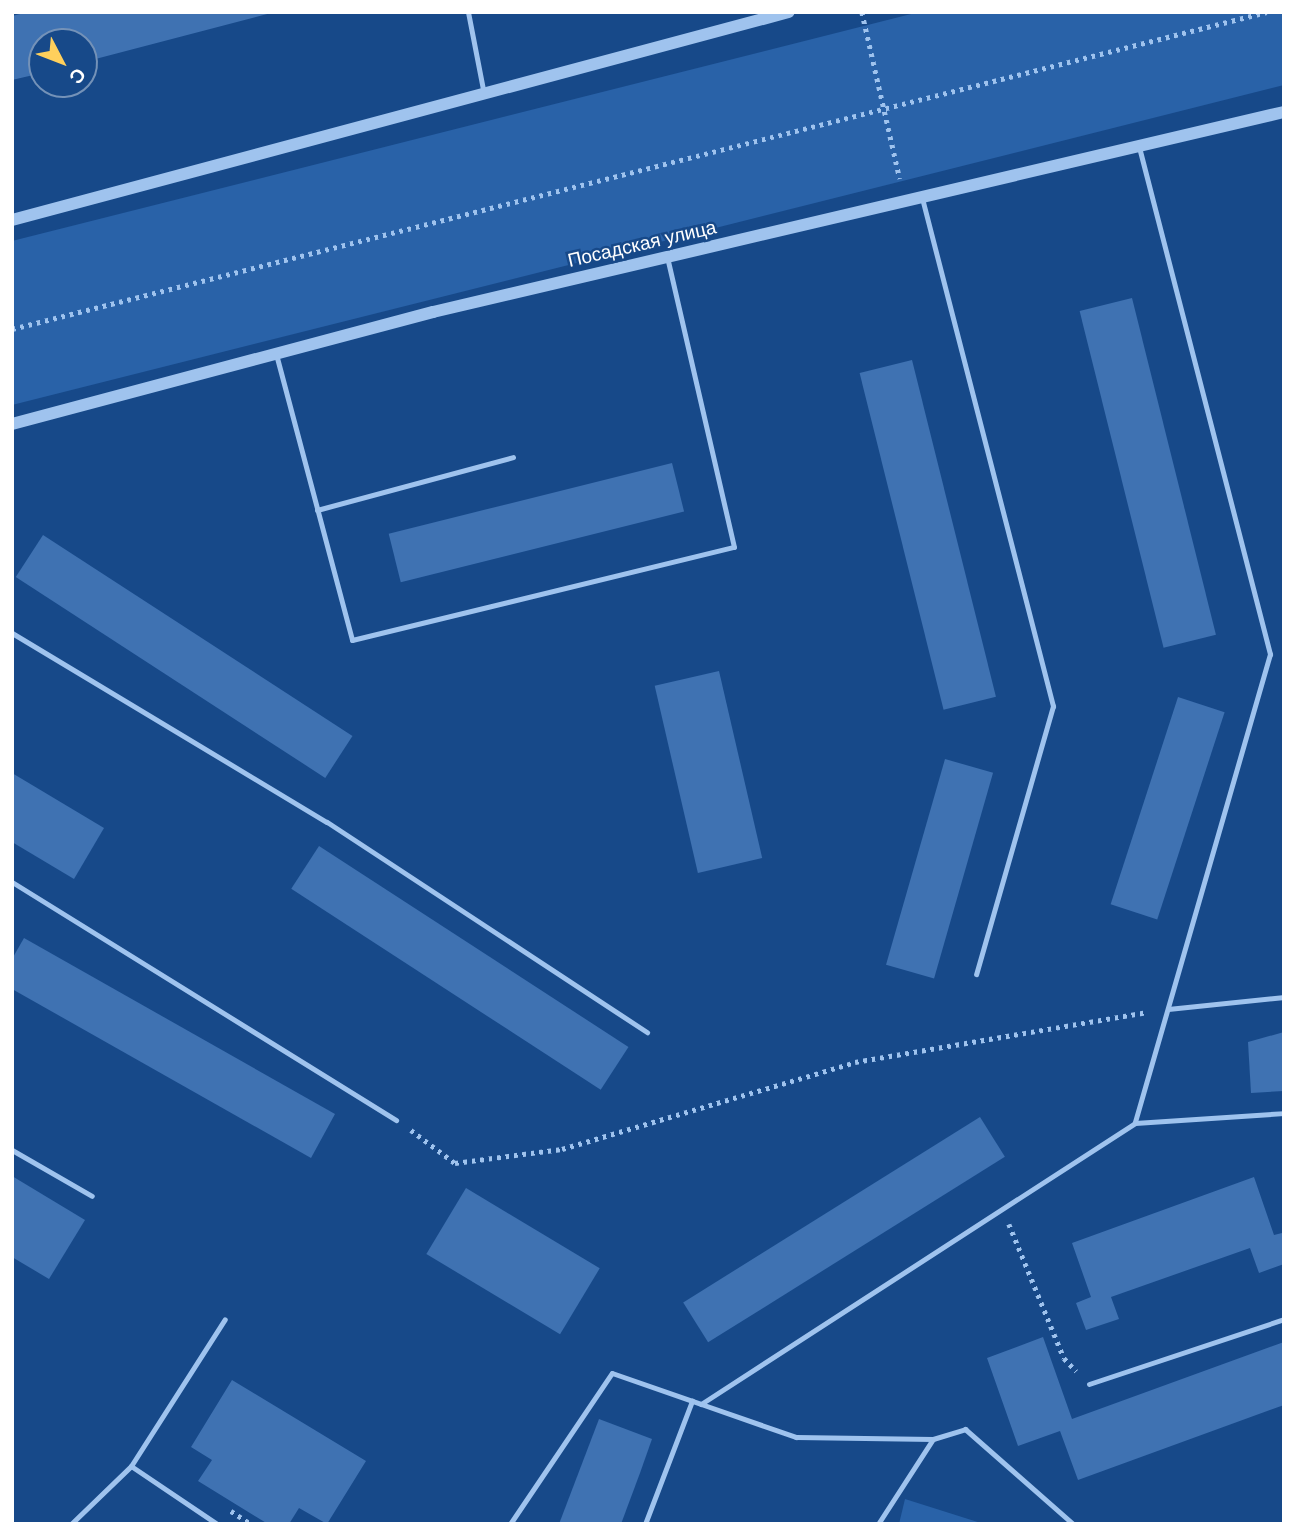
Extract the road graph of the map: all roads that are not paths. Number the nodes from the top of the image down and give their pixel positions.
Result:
1 (468, 12) edge
2 (789, 12) edge
3 (484, 94) junction
4 (1284, 112) edge
5 (1139, 147) junction
6 (922, 198) junction
7 (12, 220) edge
8 (667, 257) junction
9 (275, 354) junction
10 (12, 424) edge
11 (513, 457) dead end
12 (317, 510) junction
13 (12, 634) edge
14 (12, 882) edge
15 (976, 974) dead end
16 (1284, 997) edge
17 (1168, 1009) junction
18 (647, 1032) dead end
19 (1284, 1113) edge
20 (396, 1120) road end
21 (1135, 1122) junction
22 (12, 1150) edge
23 (92, 1196) dead end
24 (225, 1319) dead end
25 (1284, 1319) edge
26 (1089, 1384) road end
27 (692, 1401) junction
28 (701, 1404) junction
29 (933, 1439) junction
30 (131, 1466) junction
31 (71, 1524) edge
32 (217, 1524) edge
33 (510, 1524) edge
34 (645, 1524) edge
35 (878, 1524) edge
36 (1073, 1524) edge

1 - 3 lane
2 - 3 street
3 - 7 street
4 - 5 street, Посадская улица
5 - 6 street, Посадская улица
5 - 17 lane
6 - 8 street, Посадская улица
6 - 15 lane
8 - 9 street, Посадская улица
8 - 12 lane
9 - 10 street, Посадская улица
9 - 12 lane
11 - 12 lane
13 - 18 lane
14 - 20 lane
16 - 17 lane
17 - 21 lane
19 - 21 lane
21 - 28 lane
22 - 23 lane
24 - 30 lane
25 - 26 lane
27 - 28 lane
27 - 33 lane
27 - 34 lane
28 - 29 lane
29 - 35 lane
29 - 36 lane
30 - 31 lane
30 - 32 lane

